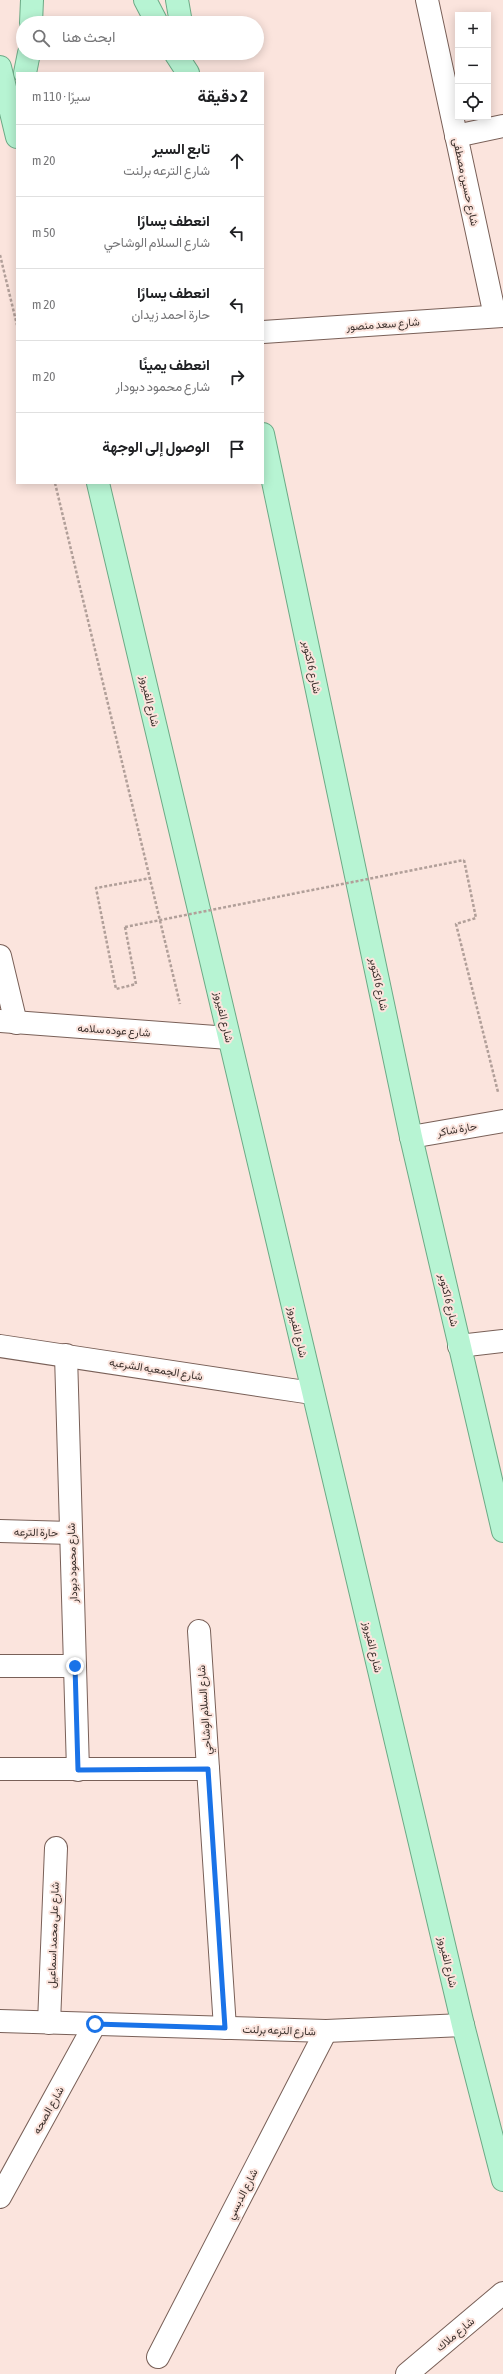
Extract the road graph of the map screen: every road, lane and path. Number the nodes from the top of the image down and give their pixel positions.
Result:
1 (32, 0) edge
2 (145, 0) edge
3 (177, 0) edge
4 (427, 0) edge
5 (31, 16) edge
6 (153, 16) edge
7 (180, 16) edge
8 (27, 60) edge
9 (180, 60) edge
10 (188, 60) edge
11 (0, 67) edge
12 (25, 72) edge
13 (187, 72) edge
14 (191, 72) edge
15 (503, 126) edge
16 (16, 130) edge
17 (456, 136) junction
18 (0, 255) edge
19 (499, 316) edge
20 (16, 321) edge
21 (264, 332) edge
22 (264, 439) edge
23 (55, 484) edge
24 (98, 484) edge
25 (151, 878) junction
26 (0, 956) edge
27 (8, 1022) edge
28 (186, 1034) junction
29 (229, 1038) junction
30 (499, 1099) dead end
31 (503, 1121) edge
32 (411, 1136) junction
33 (503, 1341) edge
34 (0, 1346) edge
35 (459, 1346) junction
36 (66, 1355) junction
37 (312, 1393) junction
38 (0, 1531) edge
39 (503, 1532) edge
40 (71, 1533) junction
41 (198, 1631) dead end
42 (0, 1666) edge
43 (75, 1666) junction
44 (0, 1769) edge
45 (208, 1769) junction
46 (78, 1770) junction
47 (56, 1848) dead end
48 (0, 2021) edge
49 (49, 2023) junction
50 (95, 2024) junction
51 (463, 2025) junction
52 (225, 2028) junction
53 (326, 2032) junction
54 (503, 2180) edge
55 (0, 2197) edge
56 (503, 2293) edge
57 (158, 2357) dead end
58 (407, 2374) edge

1 - 5 main road
2 - 6 main road
3 - 7 main road
4 - 17 street, شارع حسين مصطفى
8 - 12 main road
9 - 13 main road
10 - 14 main road
11 - 16 main road
15 - 17 street
17 - 19 street, شارع حسين مصطفى
18 - 20 path
19 - 21 street, شارع سعد منصور
22 - 32 main road, شارع 6 اكتوبر
23 - 25 path
24 - 29 main road, شارع الفيروز
25 - 28 path
25 - 30 path, bridge
26 - 27 street
27 - 28 street, شارع عوده سلامه
28 - 29 street, شارع عوده سلامه
29 - 37 main road, شارع الفيروز
31 - 32 street, حارة شاكر
32 - 35 main road, شارع 6 اكتوبر
33 - 35 street
34 - 36 street, شارع الجمعيه الشرعيه
35 - 39 main road, شارع 6 اكتوبر
36 - 37 street, شارع الجمعيه الشرعيه
36 - 40 street, شارع محمود دبودار
37 - 51 main road, شارع الفيروز
38 - 40 street, حارة الترعه
40 - 43 street, شارع محمود دبودار
41 - 45 street, شارع السلام الوشاحي
42 - 43 street
43 - 46 street, شارع محمود دبودار
44 - 46 street
45 - 46 street
45 - 52 street, شارع السلام الوشاحي
47 - 49 street, شارع على محمد اسماعيل
48 - 49 street, شارع الترعه برلنت
49 - 50 street, شارع الترعه برلنت
50 - 52 street, شارع الترعه برلنت
50 - 55 street, شارع الصحه
51 - 53 street, شارع الترعه برلنت
51 - 54 main road, شارع الفيروز
52 - 53 street, شارع الترعه برلنت
53 - 57 street, شارع الدبسي
56 - 58 street, شارع ملاك

